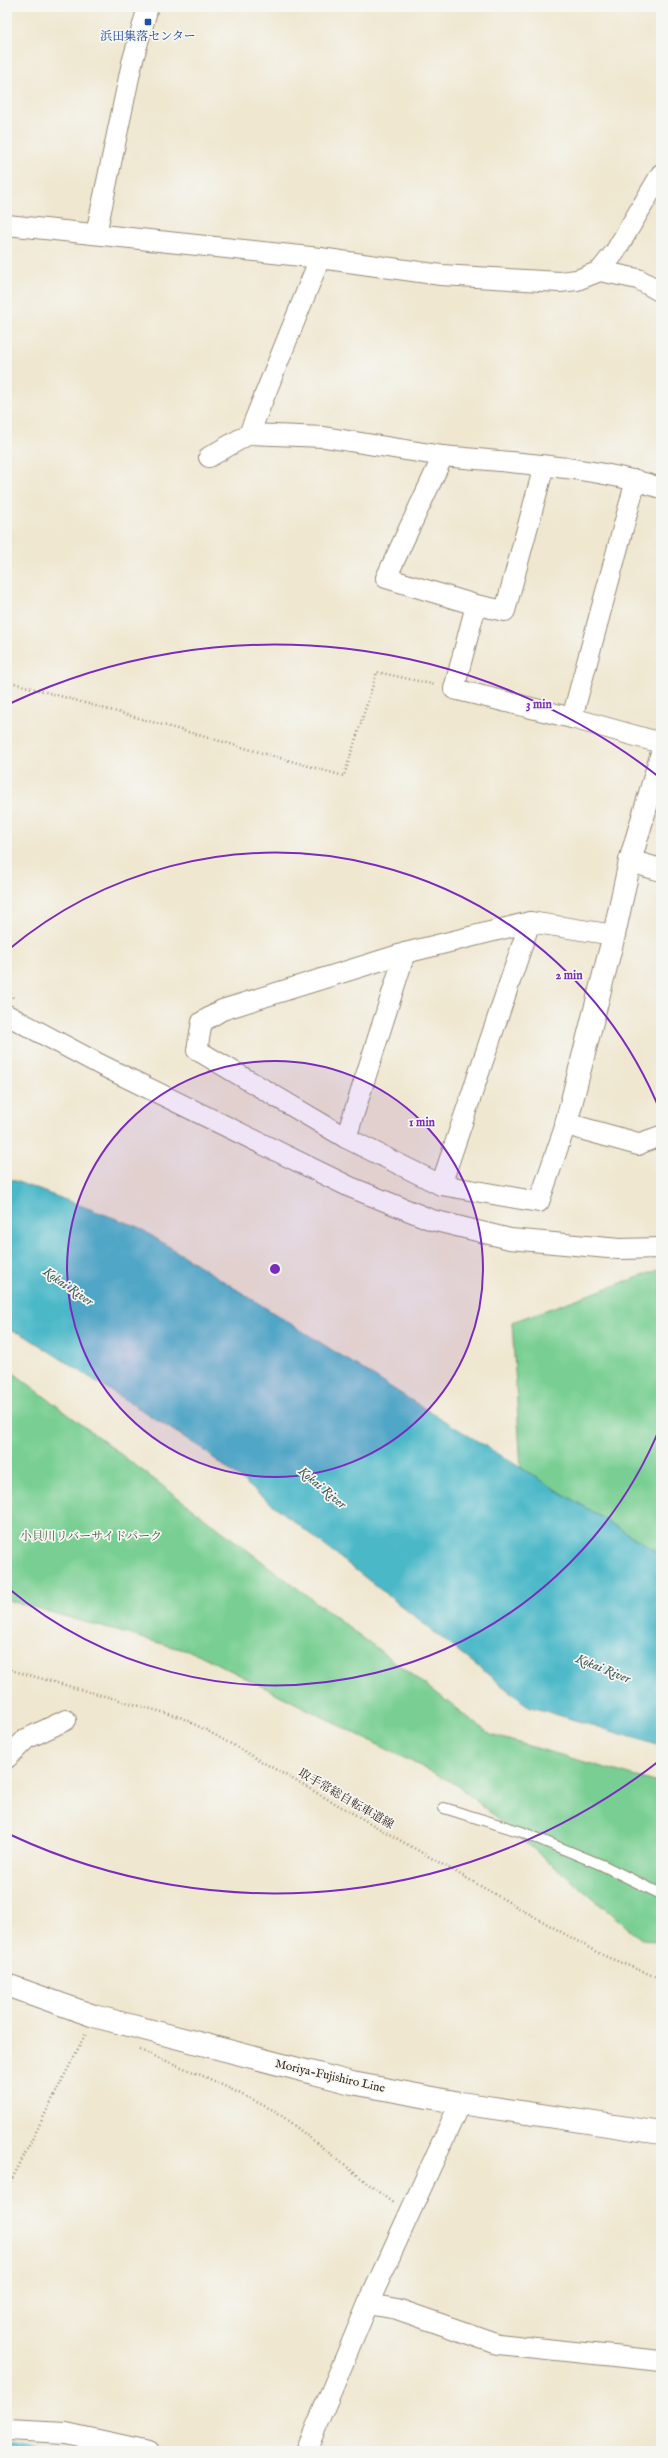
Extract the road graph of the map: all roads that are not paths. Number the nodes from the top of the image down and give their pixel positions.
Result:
1 (148, 7) edge
2 (661, 174) edge
3 (7, 225) edge
4 (96, 234) junction
5 (320, 258) junction
6 (600, 271) junction
7 (661, 292) edge
8 (248, 434) junction
9 (443, 456) junction
10 (209, 457) dead end
11 (544, 466) junction
12 (636, 480) junction
13 (661, 488) edge
14 (476, 605) junction
15 (572, 718) junction
16 (661, 744) edge
17 (661, 756) edge
18 (630, 862) junction
19 (661, 870) edge
20 (530, 922) junction
21 (614, 935) junction
22 (405, 953) junction
23 (7, 1015) edge
24 (566, 1124) junction
25 (661, 1136) edge
26 (346, 1138) junction
27 (638, 1144) joint
28 (440, 1185) junction
29 (661, 1248) edge
30 (66, 1720) dead end
31 (7, 1758) edge
32 (444, 1808) dead end
33 (661, 1894) edge
34 (7, 1985) edge
35 (460, 2103) junction
36 (661, 2133) edge
37 (368, 2304) junction
38 (661, 2361) edge
39 (7, 2430) edge
40 (149, 2451) edge
41 (306, 2451) edge

1 - 4 street
2 - 6 street
3 - 4 street
4 - 5 street
5 - 6 street
5 - 8 street
6 - 7 street
8 - 9 street
8 - 10 street
9 - 11 street
9 - 14 street
11 - 12 street
11 - 14 street
12 - 13 street
12 - 15 street
14 - 15 street
15 - 16 street
17 - 18 main road
18 - 19 main road
18 - 21 main road
20 - 21 street
20 - 22 street
20 - 28 street
21 - 24 main road
22 - 26 street
22 - 26 street
23 - 29 street
24 - 27 main road
24 - 28 street
25 - 27 street
26 - 28 street
30 - 31 street
32 - 33 lane
34 - 35 main road, Moriya-Fujishiro Line
35 - 36 main road, Moriya-Fujishiro Line
35 - 37 street
37 - 38 street
37 - 41 street
39 - 40 street

